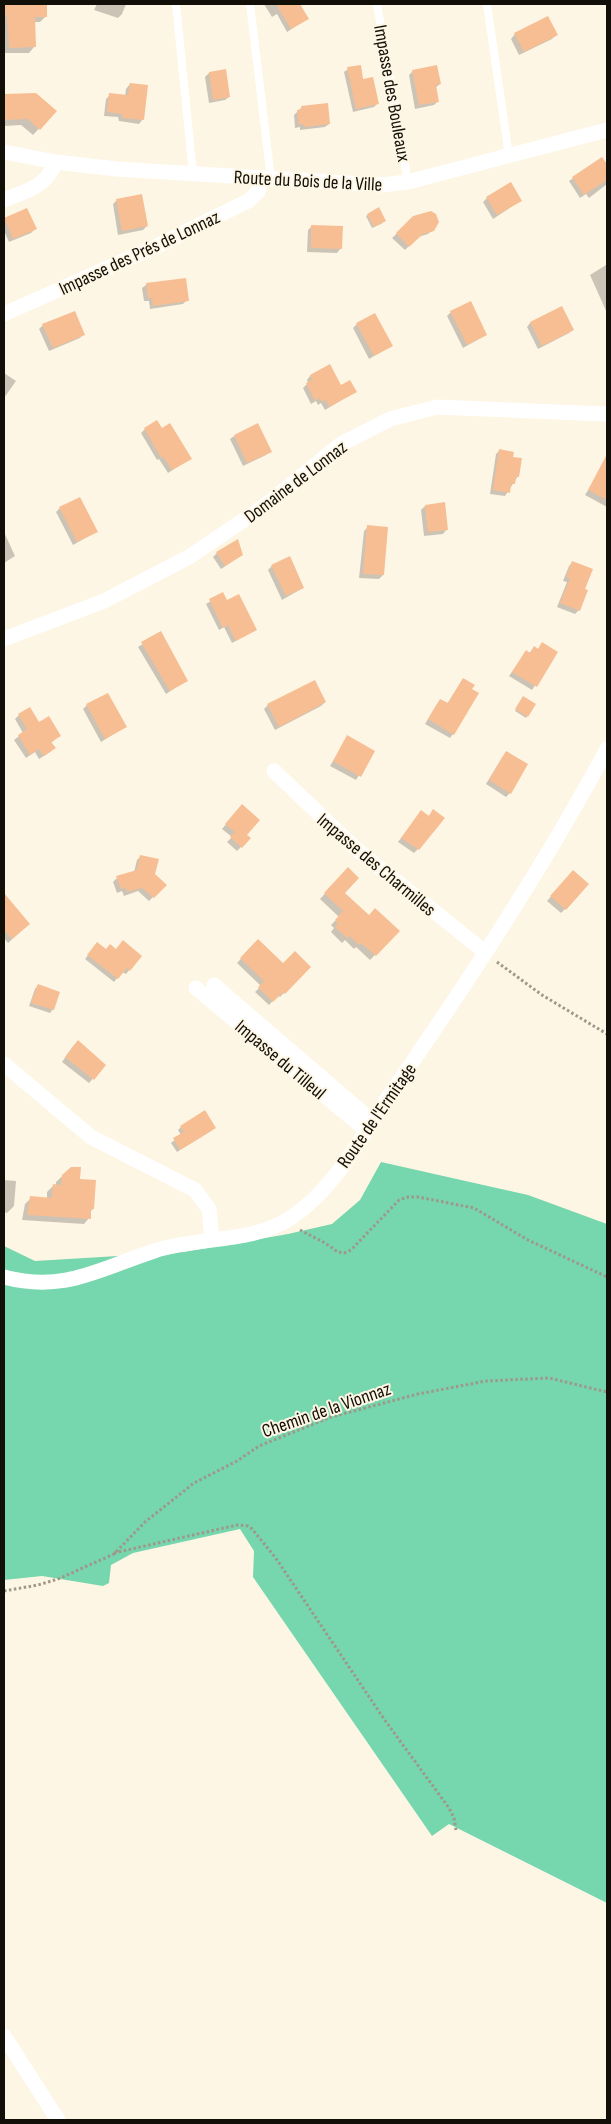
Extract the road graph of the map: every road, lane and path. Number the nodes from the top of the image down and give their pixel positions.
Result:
1 (176, 4) edge
2 (250, 4) edge
3 (377, 4) edge
4 (487, 4) edge
5 (607, 130) edge
6 (4, 152) edge
7 (509, 156) junction
8 (56, 162) junction
9 (193, 174) junction
10 (267, 179) junction
11 (408, 182) junction
12 (4, 200) edge
13 (4, 314) edge
14 (607, 414) edge
15 (4, 639) edge
16 (607, 749) edge
17 (274, 771) dead end
18 (485, 952) junction
19 (214, 985) dead end
20 (196, 988) dead end
21 (607, 1034) edge
22 (4, 1064) edge
23 (369, 1126) junction
24 (283, 1222) junction
25 (212, 1239) junction
26 (4, 1277) edge
27 (607, 1277) edge
28 (607, 1392) edge
29 (114, 1554) junction
30 (4, 1591) edge
31 (456, 1830) dead end
32 (4, 2036) edge
33 (58, 2120) edge

1 - 9 lane
2 - 10 lane
3 - 11 lane, Impasse des Bouleaux
4 - 7 lane
5 - 7 street, Route du Bois de la Ville
6 - 8 street, Route du Bois de la Ville
7 - 11 street, Route du Bois de la Ville
8 - 9 street, Route du Bois de la Ville
8 - 12 street
9 - 10 street, Route du Bois de la Ville
10 - 11 street, Route du Bois de la Ville
10 - 13 street, Impasse des Prés de Lonnaz
14 - 15 street, Domaine de Lonnaz
16 - 18 street, Route de l'Ermitage
17 - 18 street, Impasse des Charmilles
18 - 21 path
18 - 23 street, Route de l'Ermitage
19 - 23 street
20 - 23 street, Impasse du Tilleul
22 - 25 street
23 - 24 street, Route de l'Ermitage
24 - 25 street, Route de l'Ermitage
24 - 27 path
25 - 26 street, Route de l'Ermitage
28 - 29 path, Chemin de la Vionnaz
29 - 30 path, Chemin de la Vionnaz
29 - 31 path
32 - 33 street

